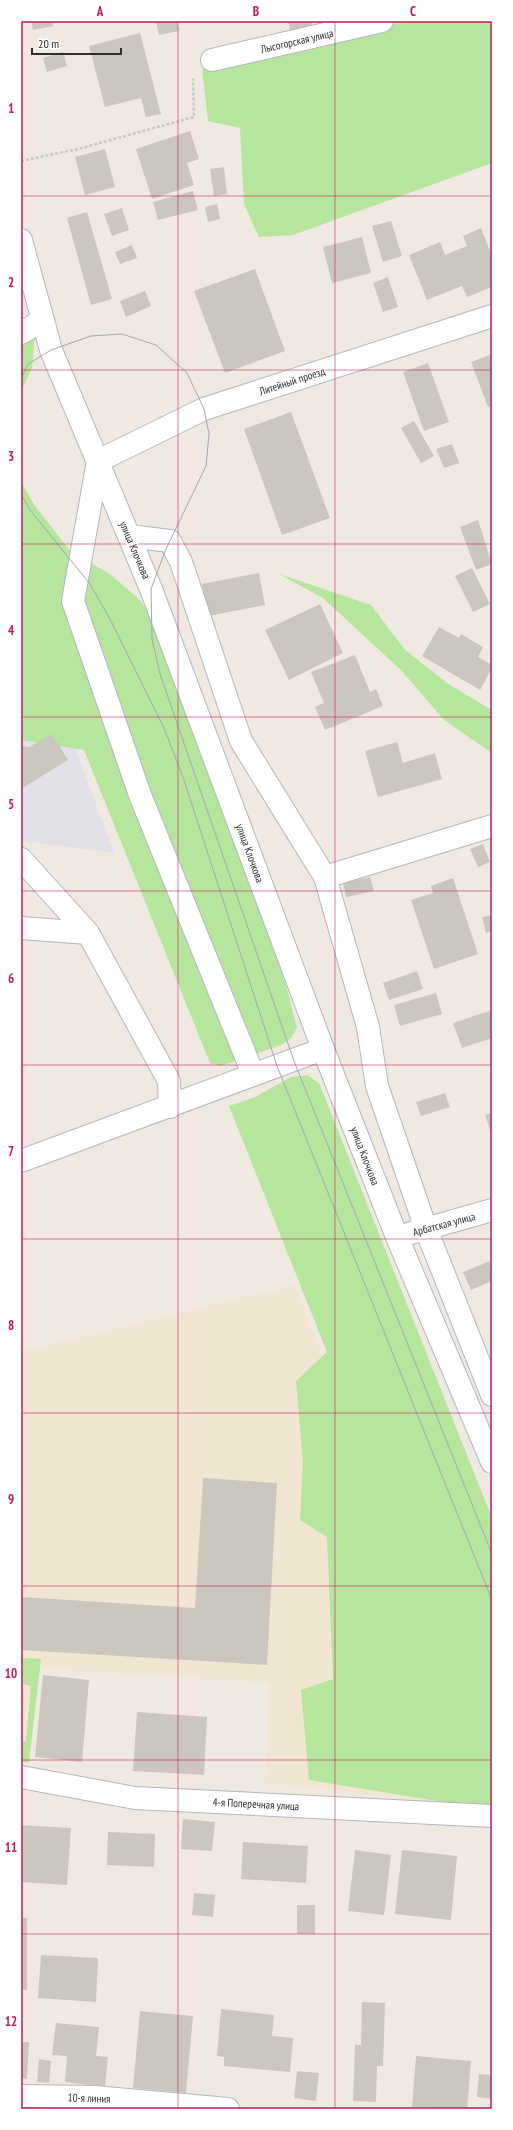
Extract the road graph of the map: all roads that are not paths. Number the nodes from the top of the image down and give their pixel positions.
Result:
1 (382, 21) edge
2 (212, 60) road end
3 (21, 242) edge
4 (492, 316) edge
5 (43, 320) junction
6 (21, 334) edge
7 (98, 461) junction
8 (129, 536) junction
9 (492, 826) edge
10 (21, 859) edge
11 (325, 877) junction
12 (21, 928) edge
13 (88, 933) junction
14 (323, 1049) junction
15 (253, 1074) junction
16 (170, 1107) junction
17 (21, 1160) edge
18 (492, 1210) edge
19 (426, 1228) junction
20 (397, 1237) junction
21 (492, 1395) edge
22 (492, 1462) edge
23 (21, 1778) edge
24 (492, 1816) edge
25 (21, 2096) edge
26 (228, 2109) edge

1 - 2 street, Лысогорская улица
3 - 5 street, улица Клочкова
4 - 7 street, Литейный проезд
5 - 6 street
5 - 7 street, улица Клочкова
7 - 8 street, улица Клочкова
7 - 15 street
8 - 11 street
8 - 14 street, улица Клочкова
9 - 11 street
10 - 13 street
11 - 19 street
12 - 13 street
13 - 16 street
14 - 15 street
14 - 20 street, улица Клочкова
15 - 16 street
16 - 17 street
18 - 19 street, Арбатская улица
19 - 20 street, Арбатская улица
19 - 21 street
20 - 22 street, улица Клочкова
23 - 24 street, 4-я Поперечная улица
25 - 26 street, 10-я линия

